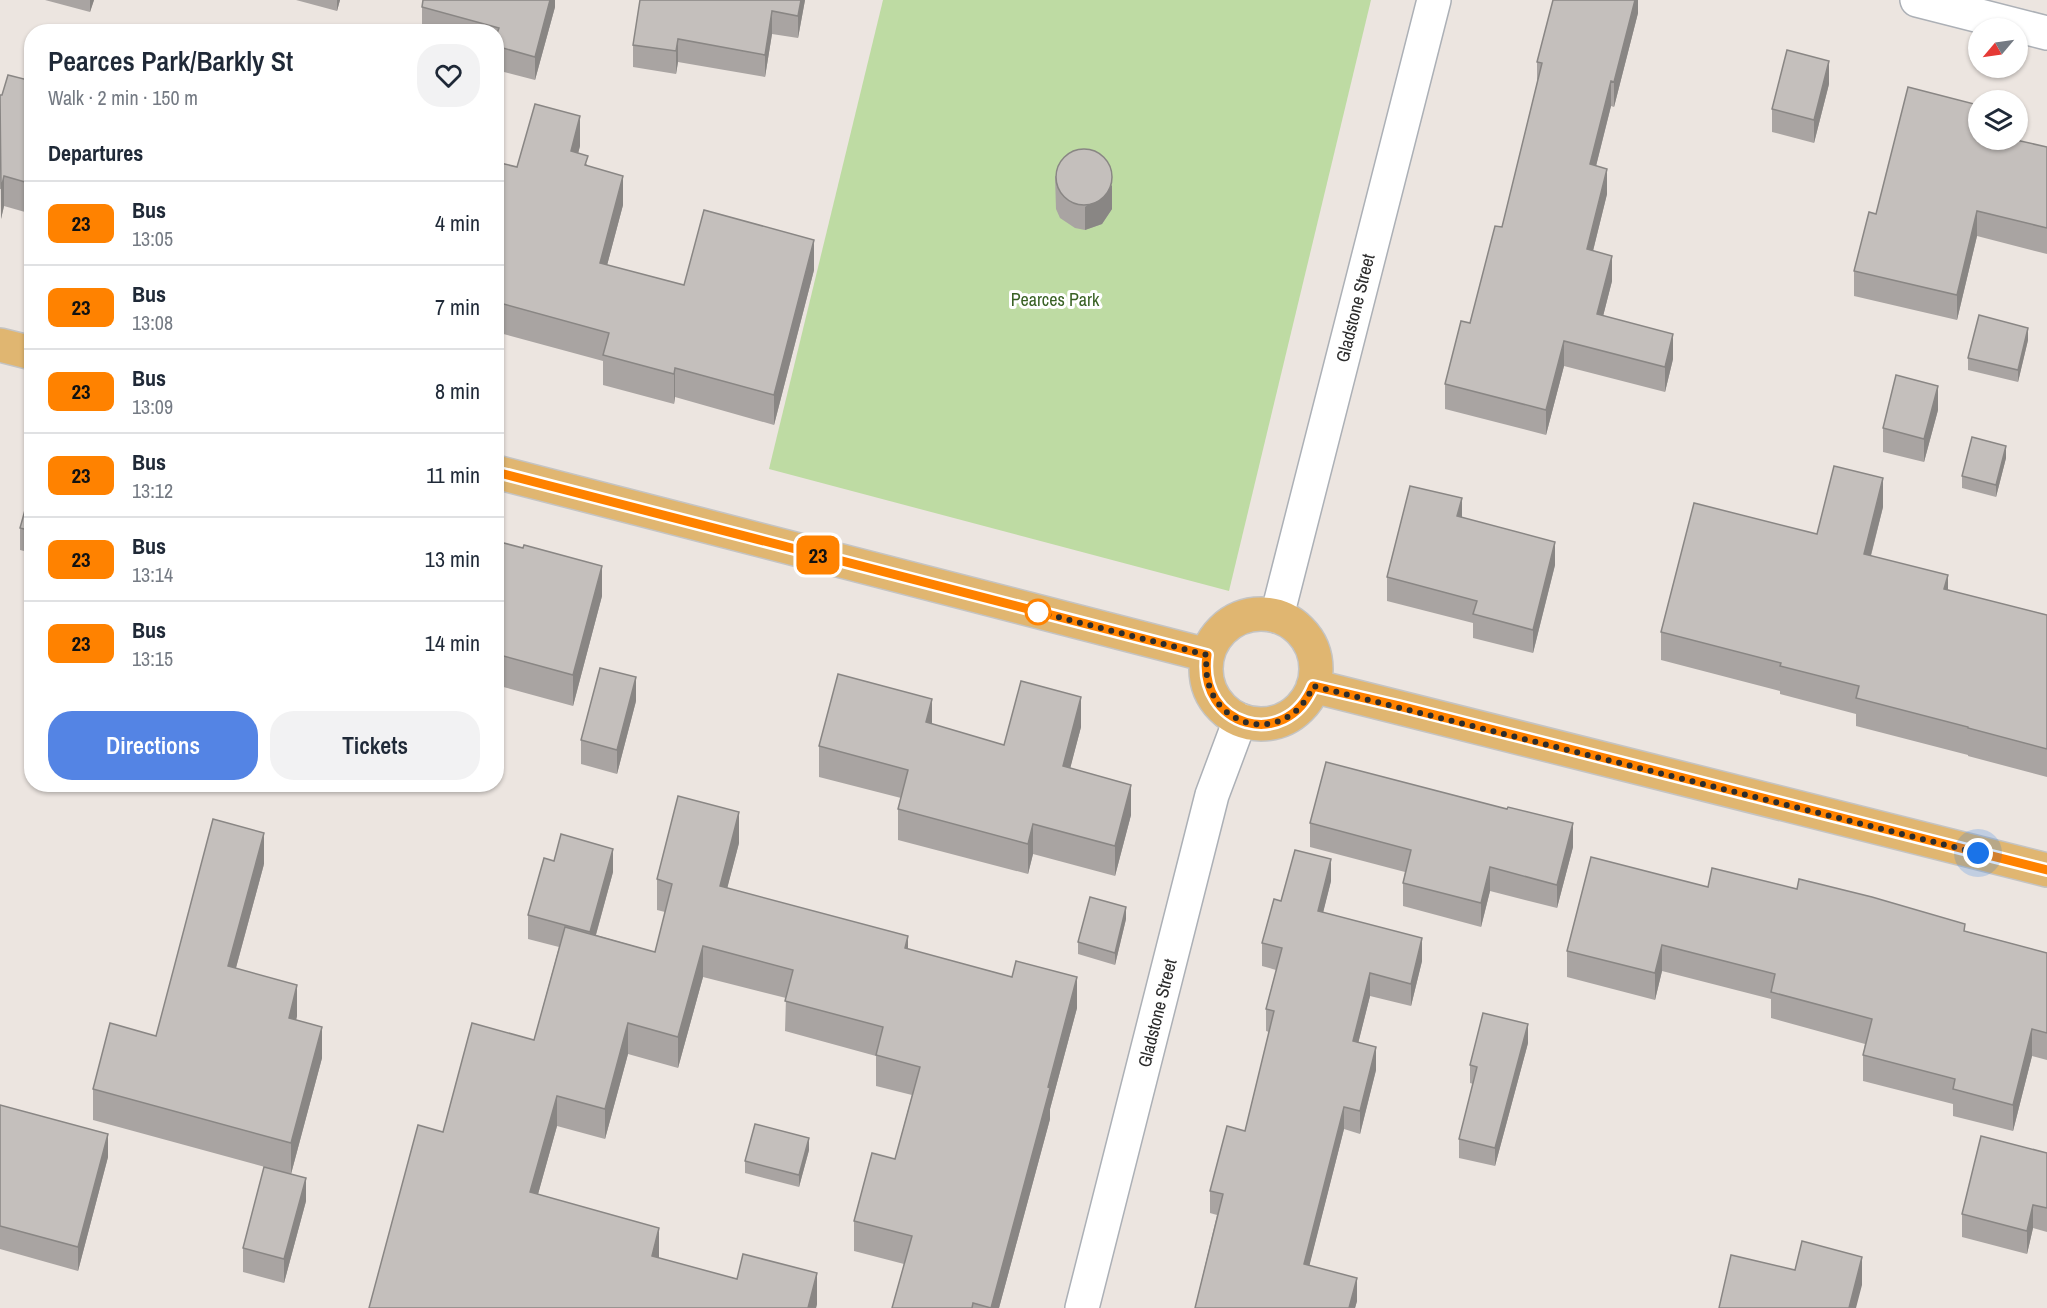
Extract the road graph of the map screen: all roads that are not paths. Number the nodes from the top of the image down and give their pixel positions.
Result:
1 (1434, 0) edge
2 (1917, 0) edge
3 (2047, 33) edge
4 (0, 345) edge
5 (24, 351) edge
6 (504, 474) edge
7 (1277, 616) junction
8 (1207, 655) junction
9 (1313, 686) junction
10 (1240, 720) junction
11 (2047, 870) edge
12 (1082, 1308) edge

1 - 7 street, Gladstone Street
2 - 3 street
4 - 5 main road
6 - 8 main road
7 - 8 main road
7 - 9 main road
8 - 10 main road
9 - 10 main road
9 - 11 main road
10 - 12 street, Gladstone Street

